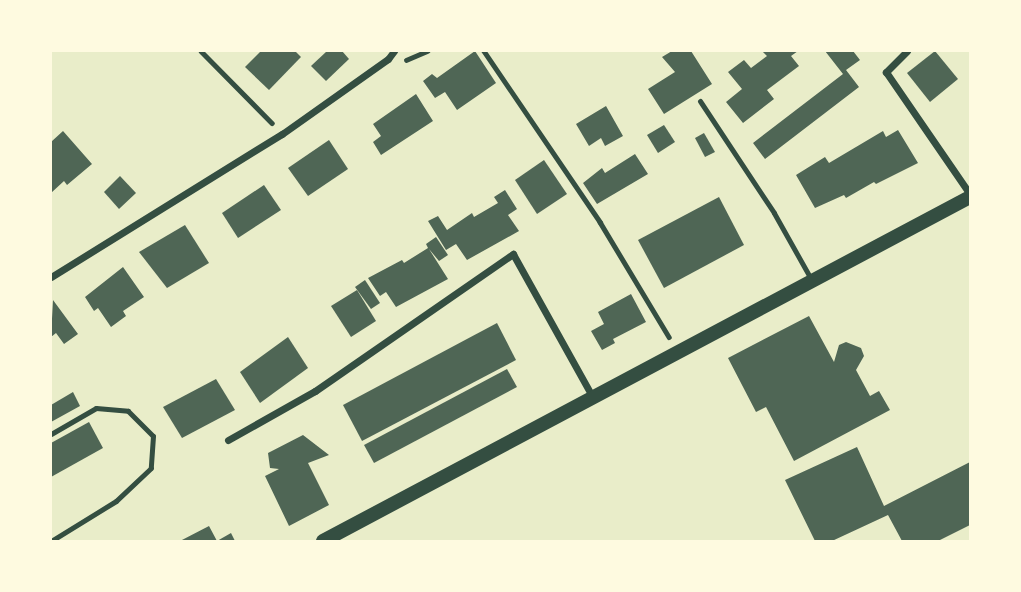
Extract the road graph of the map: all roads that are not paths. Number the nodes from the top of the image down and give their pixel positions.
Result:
1 (394, 51) edge
2 (907, 51) edge
3 (700, 101) dead end
4 (970, 195) edge
5 (51, 276) edge
6 (812, 282) junction
7 (593, 398) junction
8 (51, 434) edge
9 (228, 440) dead end
10 (51, 541) edge
11 (323, 541) edge

1 - 5 street
2 - 4 street
3 - 6 lane
4 - 6 main road
6 - 7 main road
7 - 9 street
7 - 11 main road
8 - 10 lane

